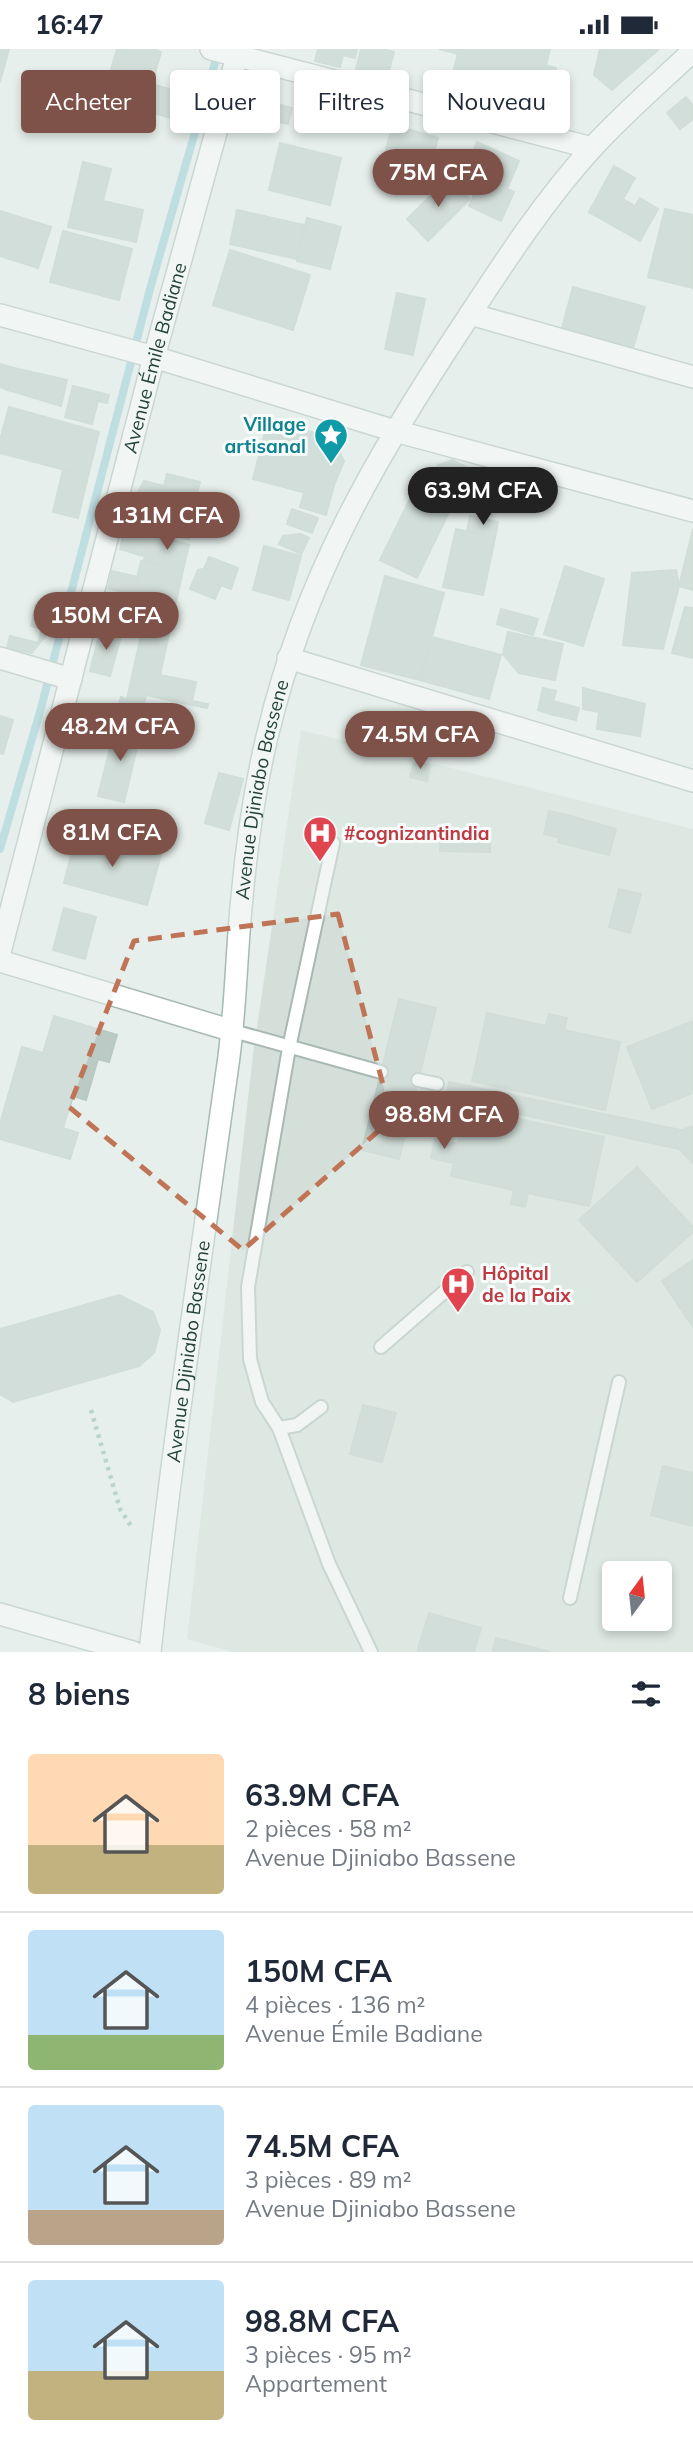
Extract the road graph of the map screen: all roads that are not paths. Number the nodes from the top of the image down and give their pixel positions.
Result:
1 (211, 49) edge
2 (693, 51) edge
3 (238, 53) edge
4 (592, 148) junction
5 (470, 314) junction
6 (0, 315) edge
7 (154, 357) junction
8 (693, 377) edge
9 (395, 431) junction
10 (693, 511) edge
11 (0, 658) edge
12 (288, 658) junction
13 (71, 679) junction
14 (693, 781) edge
15 (332, 843) dead end
16 (0, 952) edge
17 (0, 961) edge
18 (233, 1031) junction
19 (289, 1048) junction
20 (381, 1072) dead end
21 (418, 1080) dead end
22 (437, 1084) dead end
23 (467, 1272) dead end
24 (380, 1347) dead end
25 (619, 1383) dead end
26 (321, 1407) dead end
27 (279, 1428) junction
28 (570, 1598) dead end
29 (0, 1614) edge
30 (133, 1652) edge
31 (150, 1652) edge
32 (371, 1652) edge

1 - 3 street
2 - 4 street, Avenue Djiniabo Bassene
3 - 4 street
3 - 7 street, Avenue Émile Badiane
4 - 5 street, Avenue Djiniabo Bassene
5 - 8 street
5 - 9 street, Avenue Djiniabo Bassene
6 - 7 street
7 - 9 street
7 - 13 street, Avenue Émile Badiane
9 - 10 street
9 - 12 street, Avenue Djiniabo Bassene
11 - 13 street
12 - 14 street
12 - 18 street, Avenue Djiniabo Bassene
13 - 16 street, Avenue Émile Badiane
15 - 19 lane
17 - 18 street
18 - 19 lane
18 - 31 street, Avenue Djiniabo Bassene
19 - 20 lane
19 - 27 lane
21 - 22 lane
23 - 24 lane
25 - 28 lane
26 - 27 lane
27 - 32 lane
29 - 30 street

